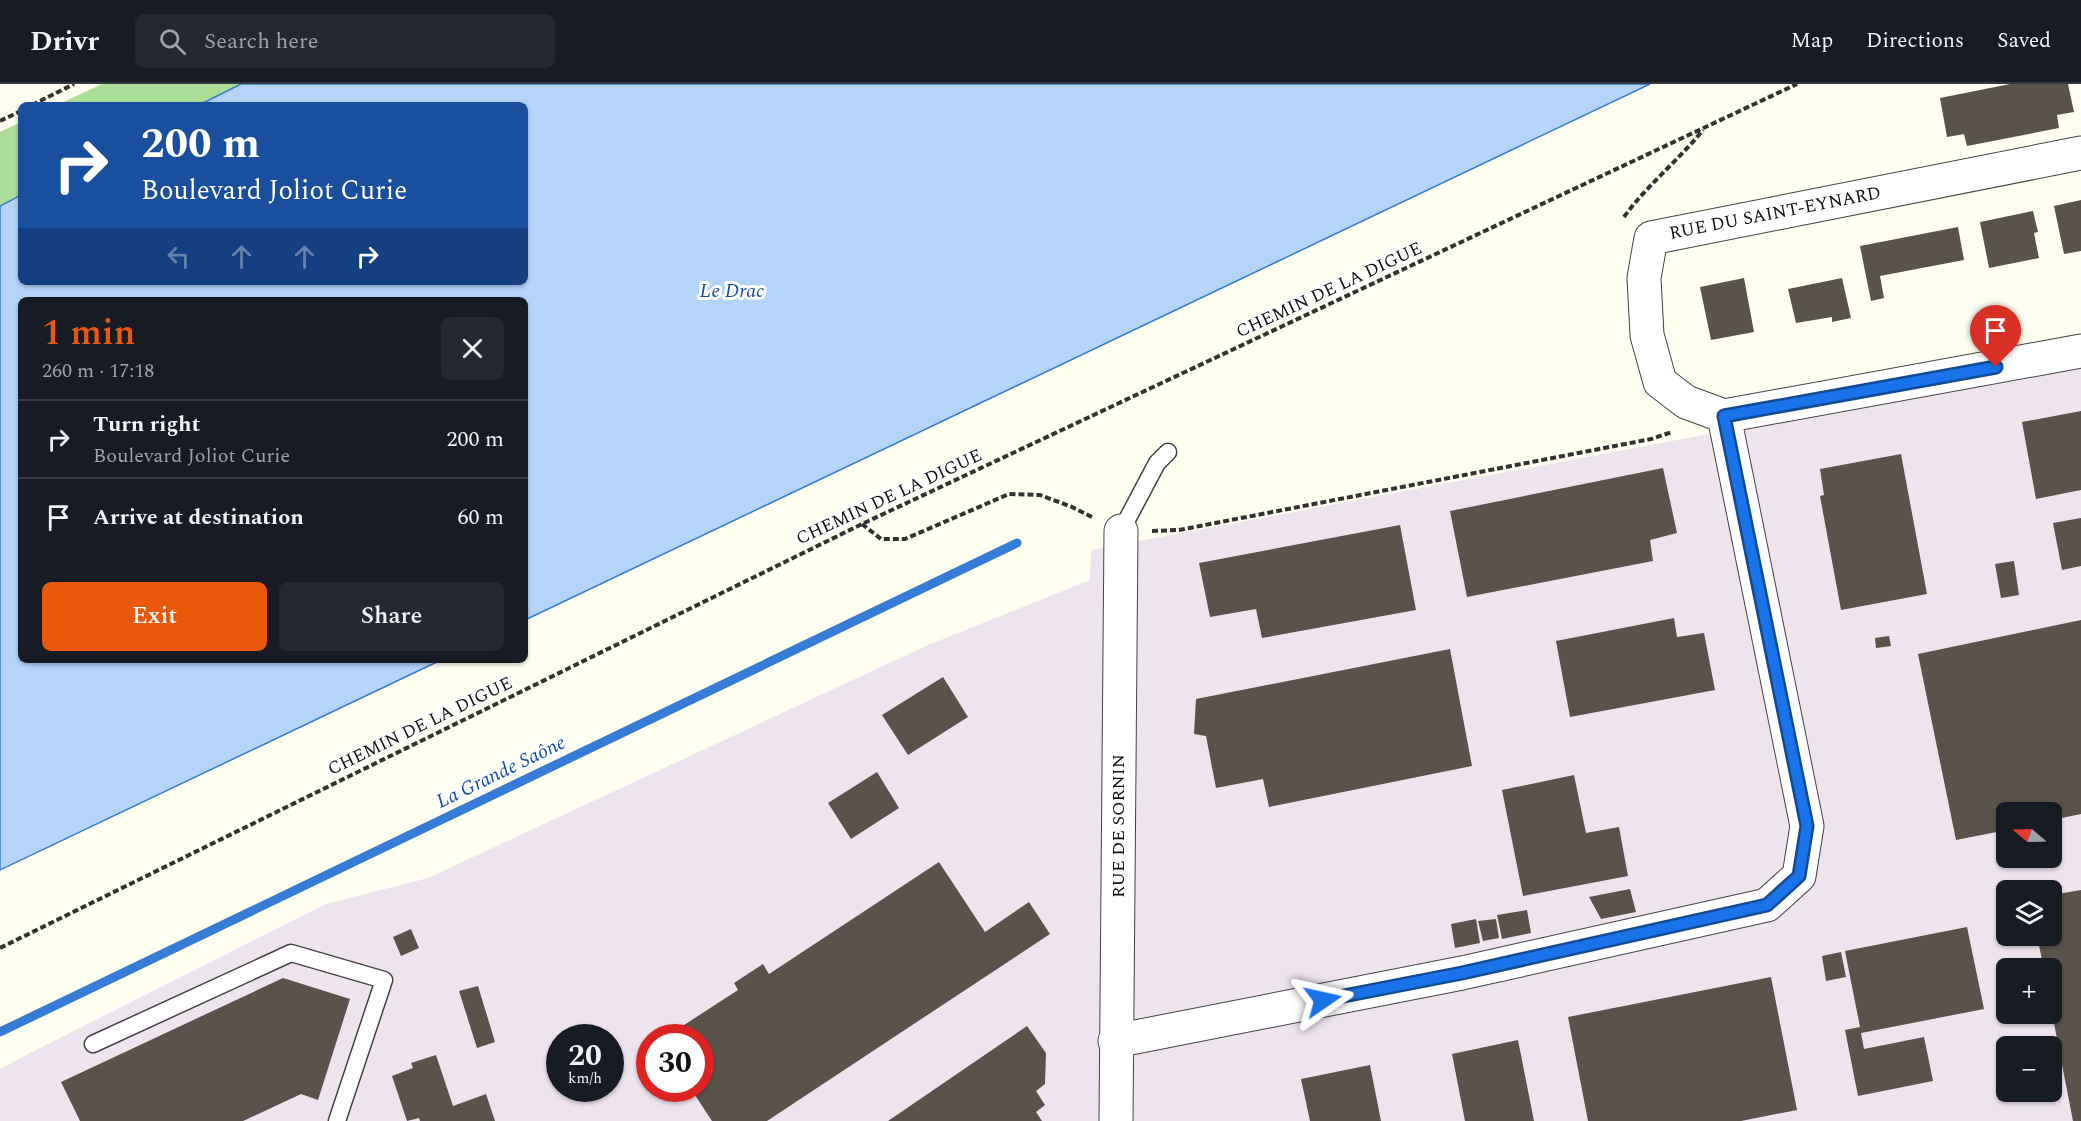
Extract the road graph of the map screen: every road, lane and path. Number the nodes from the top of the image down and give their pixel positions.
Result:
1 (74, 84) edge
2 (1797, 84) edge
3 (38, 102) edge
4 (18, 112) edge
5 (0, 121) edge
6 (1706, 127) junction
7 (2081, 153) edge
8 (1651, 238) junction
9 (2081, 351) edge
10 (1724, 416) junction
11 (1168, 452) dead end
12 (862, 525) junction
13 (1121, 531) junction
14 (0, 948) edge
15 (1115, 1041) junction
16 (93, 1044) dead end
17 (337, 1121) edge
18 (1116, 1121) edge

1 - 3 path
2 - 6 path, CHEMIN DE LA DIGUE
4 - 5 path
6 - 8 path
6 - 12 path, CHEMIN DE LA DIGUE
7 - 8 street, RUE DU SAINT-EYNARD
8 - 10 street, RUE DU SAINT-EYNARD
9 - 10 street
10 - 13 path
10 - 15 street
11 - 13 lane
12 - 13 path
12 - 14 path, CHEMIN DE LA DIGUE
13 - 15 street, RUE DE SORNIN
15 - 18 street, RUE DE SORNIN
16 - 17 lane

